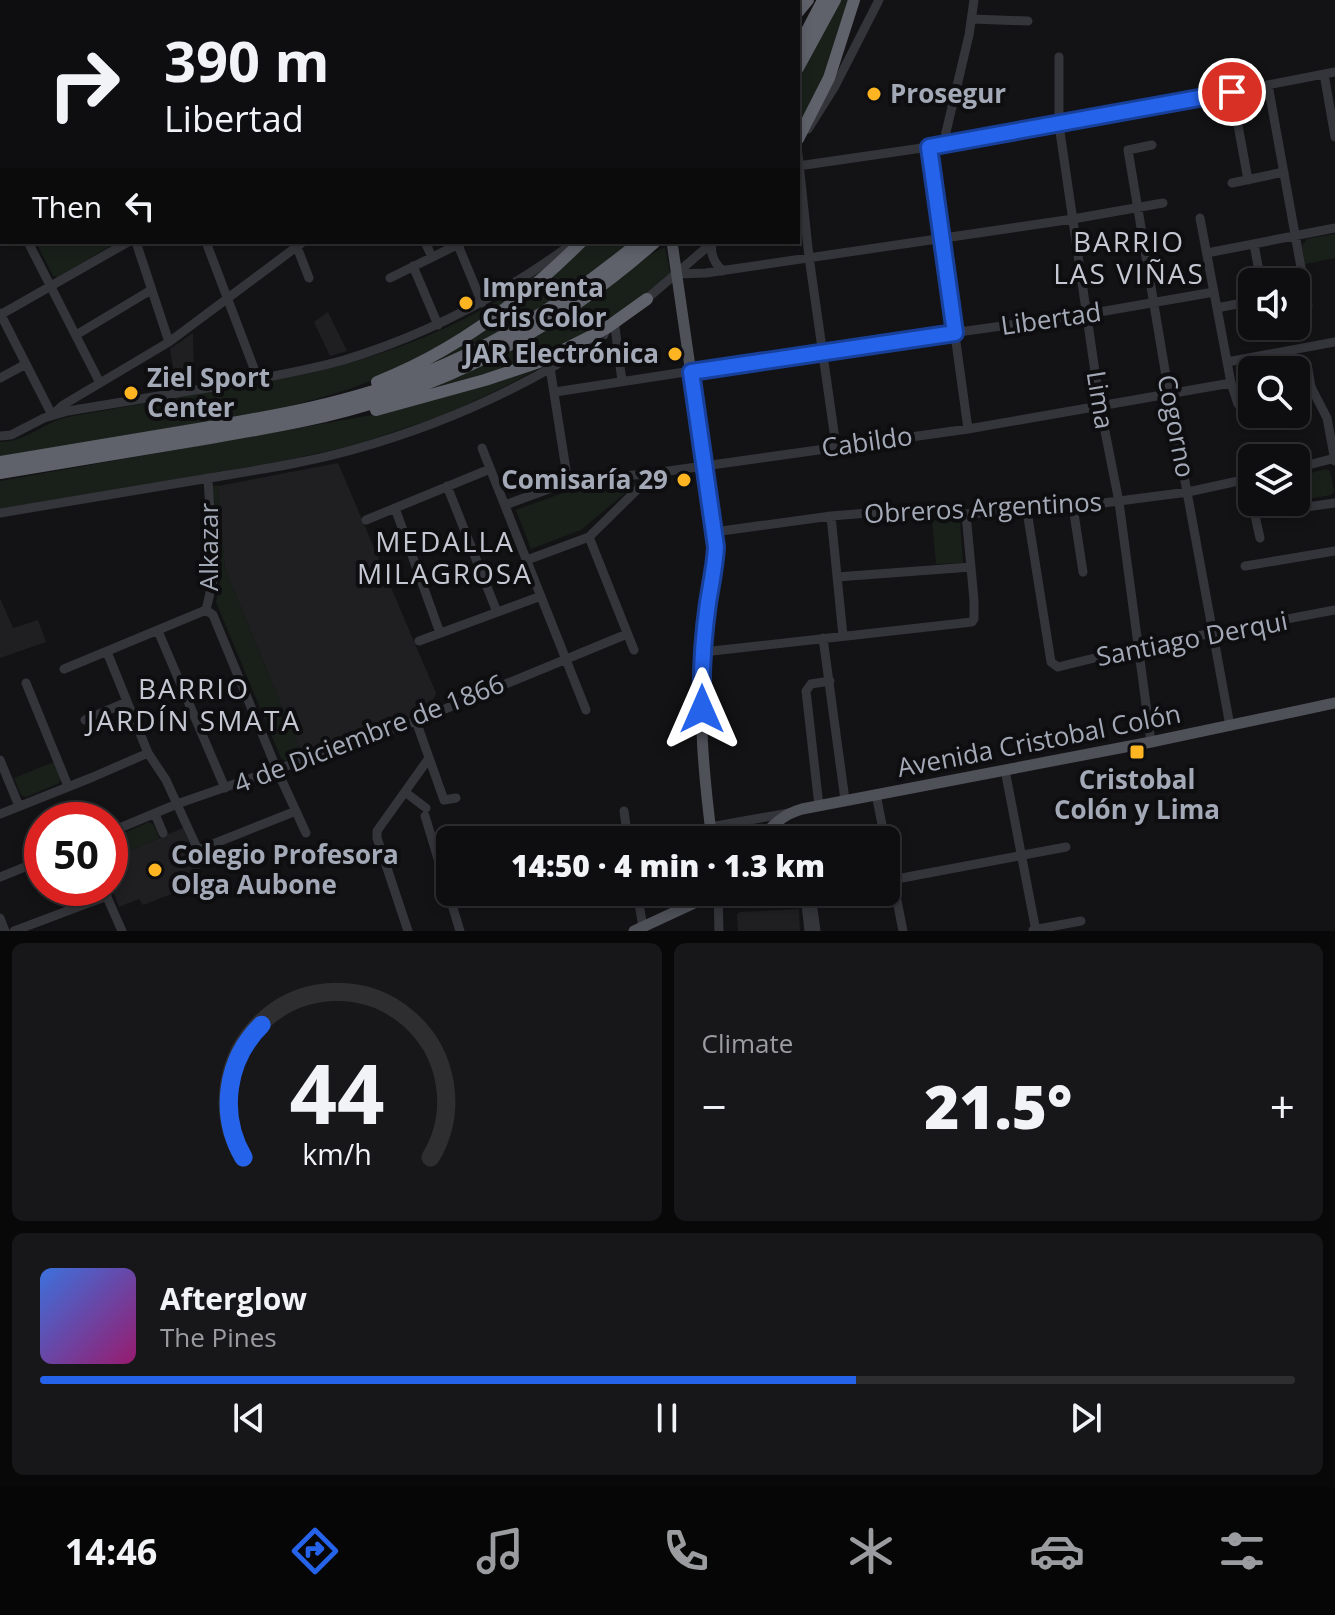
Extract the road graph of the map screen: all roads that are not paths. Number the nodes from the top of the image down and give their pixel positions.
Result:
1 (823, 0) edge
2 (835, 0) edge
3 (854, 0) edge
4 (879, 0) edge
5 (974, 0) edge
6 (972, 19) junction
7 (1028, 21) dead end
8 (800, 44) edge
9 (1059, 57) dead end
10 (800, 64) edge
11 (1335, 72) edge
12 (1324, 74) junction
13 (1268, 85) junction
14 (1232, 92) junction
15 (1059, 125) junction
16 (800, 136) edge
17 (1335, 137) edge
18 (800, 138) edge
19 (943, 145) junction
20 (1152, 145) dead end
21 (929, 147) junction
22 (800, 162) edge
23 (800, 172) edge
24 (1284, 172) junction
25 (1248, 180) junction
26 (1232, 183) dead end
27 (1163, 203) dead end
28 (1137, 207) junction
29 (1200, 218) dead end
30 (1073, 219) junction
31 (1335, 228) edge
32 (1296, 236) junction
33 (943, 238) junction
34 (29, 244) edge
35 (125, 244) edge
36 (137, 244) edge
37 (207, 244) edge
38 (298, 244) edge
39 (426, 244) edge
40 (459, 244) edge
41 (461, 244) edge
42 (575, 244) edge
43 (576, 244) edge
44 (646, 244) edge
45 (647, 244) edge
46 (672, 244) edge
47 (711, 244) edge
48 (712, 244) edge
49 (1254, 244) junction
50 (1207, 253) junction
51 (674, 255) junction
52 (699, 255) junction
53 (432, 257) junction
54 (809, 257) junction
55 (413, 266) junction
56 (1258, 268) edge
57 (1301, 268) edge
58 (723, 271) junction
59 (677, 274) junction
60 (309, 278) dead end
61 (390, 278) dead end
62 (51, 287) junction
63 (151, 290) junction
64 (1214, 292) junction
65 (652, 296) junction
66 (680, 296) junction
67 (227, 299) junction
68 (482, 303) junction
69 (1154, 304) junction
70 (1238, 304) edge
71 (1217, 308) junction
72 (0, 314) edge
73 (1088, 314) junction
74 (438, 325) junction
75 (615, 327) junction
76 (955, 333) junction
77 (76, 335) junction
78 (169, 342) junction
79 (1335, 342) edge
80 (822, 351) junction
81 (1227, 362) junction
82 (26, 364) junction
83 (550, 368) junction
84 (691, 372) junction
85 (0, 378) edge
86 (1310, 378) edge
87 (258, 379) junction
88 (622, 381) junction
89 (100, 383) junction
90 (1231, 383) junction
91 (555, 392) junction
92 (1313, 392) junction
93 (1310, 393) edge
94 (1169, 394) junction
95 (1238, 404) edge
96 (1100, 406) junction
97 (52, 415) junction
98 (278, 416) junction
99 (290, 424) junction
100 (968, 429) junction
101 (0, 436) edge
102 (836, 446) junction
103 (482, 448) dead end
104 (1335, 459) edge
105 (0, 462) edge
106 (704, 465) junction
107 (1310, 465) edge
108 (490, 469) junction
109 (0, 473) edge
110 (654, 473) junction
111 (208, 478) junction
112 (568, 482) junction
113 (1238, 482) edge
114 (447, 486) junction
115 (1188, 492) junction
116 (1119, 502) junction
117 (1335, 503) edge
118 (505, 505) junction
119 (1310, 506) edge
120 (1073, 507) junction
121 (395, 508) junction
122 (1027, 511) junction
123 (0, 513) edge
124 (966, 514) junction
125 (831, 516) junction
126 (1255, 516) edge
127 (366, 520) dead end
128 (714, 532) junction
129 (589, 537) junction
130 (1260, 538) dead end
131 (1335, 551) edge
132 (527, 560) junction
133 (1245, 566) dead end
134 (971, 567) junction
135 (1083, 572) dead end
136 (837, 577) junction
137 (541, 596) junction
138 (206, 610) junction
139 (1335, 610) edge
140 (497, 612) junction
141 (158, 631) junction
142 (440, 633) junction
143 (627, 634) junction
144 (1213, 634) junction
145 (843, 636) junction
146 (823, 638) junction
147 (419, 641) dead end
148 (1139, 647) junction
149 (634, 650) dead end
150 (107, 652) junction
151 (703, 652) junction
152 (565, 658) junction
153 (64, 669) dead end
154 (830, 681) junction
155 (26, 683) dead end
156 (127, 702) junction
157 (1335, 703) edge
158 (586, 710) dead end
159 (85, 720) dead end
160 (416, 721) junction
161 (1230, 726) junction
162 (1151, 742) junction
163 (148, 753) junction
164 (429, 758) junction
165 (0, 760) edge
166 (277, 770) junction
167 (1005, 770) junction
168 (68, 786) junction
169 (225, 788) junction
170 (405, 792) junction
171 (876, 794) junction
172 (456, 798) dead end
173 (845, 800) junction
174 (177, 804) junction
175 (19, 806) junction
176 (819, 806) junction
177 (296, 811) junction
178 (624, 811) dead end
179 (789, 813) junction
180 (0, 814) edge
181 (155, 814) junction
182 (128, 825) edge
183 (626, 826) edge
184 (710, 826) edge
185 (741, 826) edge
186 (773, 826) edge
187 (883, 826) edge
188 (163, 833) dead end
189 (306, 833) dead end
190 (1066, 847) dead end
191 (1022, 855) junction
192 (24, 867) edge
193 (0, 877) edge
194 (900, 878) edge
195 (72, 906) edge
196 (111, 906) edge
197 (637, 906) edge
198 (688, 906) edge
199 (718, 906) edge
200 (808, 906) edge
201 (811, 906) edge
202 (897, 906) edge
203 (0, 918) edge
204 (1081, 921) dead end
205 (638, 929) edge
206 (5, 931) edge
207 (14, 931) edge
208 (122, 931) edge
209 (408, 931) edge
210 (460, 931) edge
211 (719, 931) edge
212 (809, 931) edge
213 (816, 931) edge
214 (903, 931) edge
215 (1034, 931) edge

1 - 8 highway
2 - 10 highway
3 - 16 highway
4 - 18 street
5 - 6 street
6 - 7 street
6 - 19 street
9 - 15 street, Lima
11 - 12 street
12 - 13 street
12 - 17 street
13 - 14 street
13 - 24 street
14 - 15 street
14 - 25 street
15 - 19 street
15 - 30 street, Lima
19 - 21 street
20 - 28 street, Cogorno
21 - 22 street
21 - 33 street
23 - 54 street
24 - 25 street
24 - 32 street
25 - 26 street
27 - 28 street
28 - 30 street
28 - 69 street, Cogorno
29 - 50 street
30 - 33 street
30 - 73 street, Lima
31 - 32 street
32 - 49 street
32 - 57 street
33 - 54 street
33 - 76 street
34 - 62 street
35 - 62 street
36 - 63 street
37 - 67 street
38 - 60 street
38 - 67 street
39 - 53 street
40 - 53 street
41 - 68 street
42 - 68 street
43 - 98 highway
44 - 98 highway
45 - 99 highway
46 - 51 main road
47 - 52 street
48 - 58 street
49 - 50 street
49 - 56 street
50 - 64 street
51 - 52 street
51 - 59 main road
52 - 59 street
53 - 55 street
54 - 58 street
54 - 80 street
55 - 61 street
55 - 74 street
58 - 59 street
59 - 65 street
59 - 66 main road
62 - 72 street
62 - 77 street
63 - 77 street
63 - 78 street
64 - 69 street, Libertad
64 - 71 street
65 - 66 street
65 - 75 street
65 - 99 highway
66 - 84 main road
67 - 78 street
67 - 87 street
68 - 74 street
69 - 73 street, Libertad
69 - 94 street, Cogorno
70 - 71 street
71 - 81 street
72 - 82 street
73 - 76 street, Libertad
73 - 96 street, Lima
74 - 87 street
75 - 83 street
75 - 88 street
76 - 80 street, Libertad
76 - 100 street
77 - 89 street
78 - 89 street
79 - 81 street
80 - 84 street, Libertad
80 - 102 street
81 - 90 street
82 - 85 street
82 - 97 street
83 - 91 street
83 - 111 street
84 - 88 street, Libertad
84 - 106 main road
86 - 92 street
87 - 97 street
88 - 91 street, Libertad
89 - 97 street
90 - 94 street, Cabildo
90 - 95 street
91 - 112 street
92 - 93 street
92 - 104 street
94 - 96 street, Cabildo
94 - 115 street, Cogorno
96 - 100 street, Cabildo
96 - 116 street, Lima
97 - 101 street
98 - 105 highway
99 - 109 highway
100 - 102 street, Cabildo
102 - 106 street, Cabildo
103 - 108 street
104 - 107 street
106 - 110 street, Cabildo
106 - 128 main road
108 - 114 street
108 - 118 street
110 - 112 street, Cabildo
110 - 129 street
111 - 123 street
111 - 138 street, Alkazar
112 - 118 street, Cabildo
113 - 115 street, Obreros Argentinos
114 - 121 street
114 - 140 street
115 - 116 street, Obreros Argentinos
115 - 144 street, Cogorno
116 - 120 street, Obreros Argentinos
116 - 148 street, Lima
117 - 119 street
118 - 132 street
120 - 122 street, Obreros Argentinos
120 - 135 street
121 - 127 street
121 - 142 street
122 - 124 street, Obreros Argentinos
122 - 148 street, Santiago Derqui
124 - 125 street, Obreros Argentinos
124 - 134 street
125 - 128 street, Obreros Argentinos
125 - 136 street
126 - 130 street
128 - 151 main road
129 - 132 street
129 - 143 street
131 - 133 street
132 - 137 street
134 - 136 street
134 - 145 street
136 - 145 street
137 - 140 street
137 - 152 street
138 - 141 street
138 - 166 street, Alkazar
139 - 144 street, Santiago Derqui
140 - 142 street
141 - 150 street
141 - 169 street
142 - 147 street
143 - 149 street
143 - 152 street, 4 de Diciembre de 1866
144 - 148 street, Santiago Derqui
144 - 161 street, Cogorno
145 - 146 street
146 - 151 street
146 - 154 street
148 - 162 street, Lima
150 - 153 street
150 - 156 street
151 - 184 main road
152 - 158 street
152 - 160 street, 4 de Diciembre de 1866
154 - 173 street
154 - 176 street
155 - 168 street
156 - 159 street
156 - 163 street
157 - 161 main road, Avenida Cristobal Colón
160 - 164 street
160 - 166 street, 4 de Diciembre de 1866
161 - 162 main road, Avenida Cristobal Colón
162 - 167 main road, Avenida Cristobal Colón
163 - 168 street
163 - 174 street
164 - 170 street
164 - 172 street
165 - 175 street
166 - 169 street, 4 de Diciembre de 1866
166 - 177 street, Alkazar
167 - 171 main road, Avenida Cristobal Colón
167 - 191 street
168 - 175 street
169 - 174 street, 4 de Diciembre de 1866
170 - 209 street
170 - 210 street
171 - 173 main road, Avenida Cristobal Colón
171 - 187 street
173 - 176 main road, Avenida Cristobal Colón
174 - 177 street
174 - 181 street, 4 de Diciembre de 1866
175 - 180 street
176 - 179 main road, Avenida Cristobal Colón
177 - 189 street, Alkazar
178 - 183 street
179 - 185 street
179 - 186 main road, Avenida Cristobal Colón
181 - 182 street, 4 de Diciembre de 1866
181 - 188 street
190 - 191 street
191 - 194 street
191 - 215 street
192 - 193 street
195 - 207 street
196 - 208 street
197 - 205 street
198 - 205 main road
199 - 211 street
200 - 212 street
201 - 213 street
202 - 214 street
203 - 206 street
204 - 215 street

